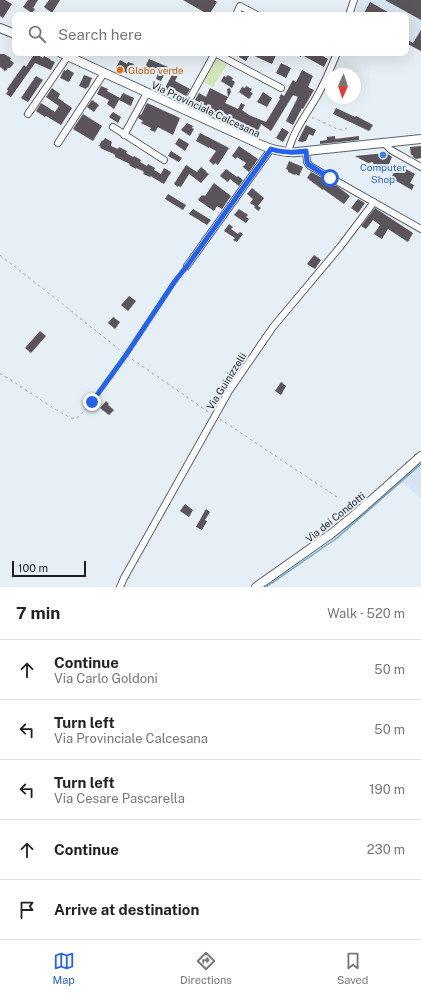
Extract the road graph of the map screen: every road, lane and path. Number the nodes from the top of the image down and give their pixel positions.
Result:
1 (354, 0) edge
2 (237, 12) edge
3 (251, 12) edge
4 (350, 12) edge
5 (0, 28) edge
6 (12, 33) edge
7 (63, 56) edge
8 (66, 56) edge
9 (213, 56) edge
10 (221, 56) edge
11 (333, 56) edge
12 (104, 73) junction
13 (282, 88) dead end
14 (147, 93) junction
15 (184, 109) junction
16 (28, 114) dead end
17 (306, 114) junction
18 (113, 127) dead end
19 (347, 128) dead end
20 (124, 135) junction
21 (421, 139) edge
22 (383, 142) junction
23 (58, 143) dead end
24 (271, 149) junction
25 (306, 151) junction
26 (288, 153) junction
27 (164, 160) dead end
28 (421, 167) edge
29 (374, 202) junction
30 (421, 229) edge
31 (0, 255) edge
32 (187, 266) joint
33 (126, 355) junction
34 (0, 373) edge
35 (215, 416) junction
36 (421, 456) edge
37 (340, 499) dead end
38 (120, 587) edge
39 (256, 587) edge

1 - 4 street
2 - 3 street
5 - 6 main road
7 - 16 street
8 - 12 main road, Via Provinciale Calcesana
9 - 15 street
10 - 13 street
11 - 17 street
12 - 14 main road, Via Provinciale Calcesana
12 - 23 street
14 - 15 main road, Via Provinciale Calcesana
14 - 20 street
15 - 24 main road, Via Provinciale Calcesana
17 - 19 path
17 - 26 street
18 - 20 street
20 - 27 street
21 - 22 main road, Via Provinciale Calcesana
22 - 25 main road, Via Provinciale Calcesana
22 - 28 street
24 - 26 main road, Via Provinciale Calcesana
24 - 32 street
25 - 26 main road, Via Provinciale Calcesana
25 - 29 street
29 - 30 street
29 - 35 street, Via Guinizzelli
31 - 33 path
32 - 33 path
33 - 34 path
33 - 35 path
35 - 37 path
35 - 38 street, Via Guinizzelli
36 - 39 main road, Via dei Condotti

